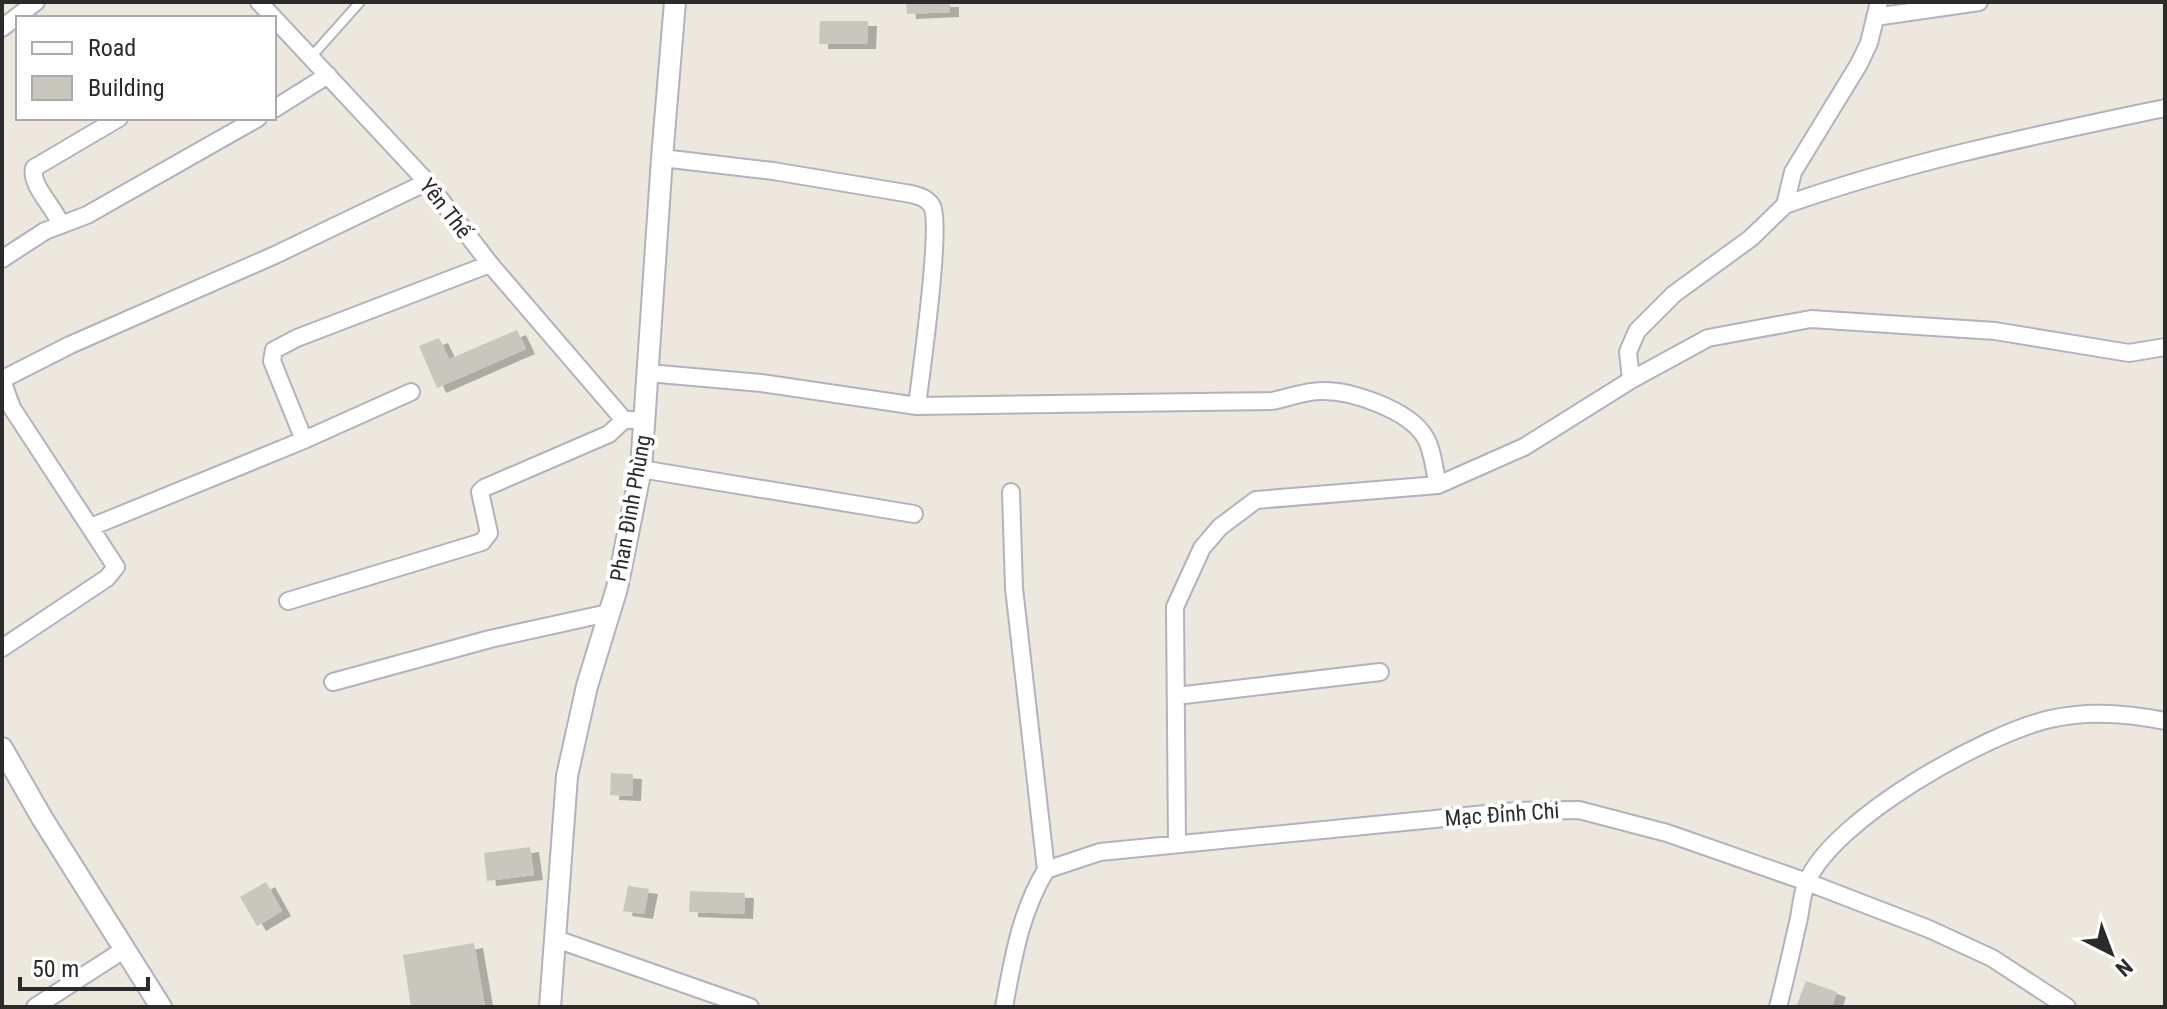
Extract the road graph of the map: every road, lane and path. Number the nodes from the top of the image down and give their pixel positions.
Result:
1 (36, 2) edge
2 (360, 2) edge
3 (675, 2) edge
4 (1979, 2) edge
5 (1877, 9) edge
6 (18, 16) edge
7 (276, 25) edge
8 (311, 57) junction
9 (328, 75) junction
10 (276, 108) edge
11 (2165, 108) edge
12 (116, 120) edge
13 (254, 120) edge
14 (662, 158) junction
15 (427, 182) junction
16 (1785, 205) junction
17 (61, 225) junction
18 (2, 259) edge
19 (490, 264) junction
20 (2165, 347) edge
21 (648, 373) junction
22 (1631, 380) junction
23 (411, 392) dead end
24 (917, 406) junction
25 (634, 420) junction
26 (304, 440) junction
27 (641, 469) junction
28 (1438, 485) junction
29 (1011, 492) dead end
30 (914, 514) dead end
31 (91, 527) junction
32 (288, 601) dead end
33 (608, 613) junction
34 (2, 648) edge
35 (1380, 672) dead end
36 (333, 682) dead end
37 (1176, 696) junction
38 (2165, 721) edge
39 (2, 748) edge
40 (1177, 844) junction
41 (1046, 870) junction
42 (1807, 882) junction
43 (556, 939) junction
44 (125, 949) junction
45 (35, 1007) edge
46 (161, 1007) edge
47 (550, 1007) edge
48 (750, 1007) edge
49 (1004, 1007) edge
50 (1778, 1007) edge
51 (2067, 1007) edge

1 - 6 street
2 - 8 lane
3 - 14 street, Phan Đình Phùng
4 - 5 street
5 - 16 street
7 - 8 street, Yên Thế
8 - 9 street, Yên Thế
9 - 10 street
9 - 15 street, Yên Thế
11 - 16 street
12 - 17 street
13 - 17 street
14 - 21 street, Phan Đình Phùng
14 - 24 street
15 - 19 street, Yên Thế
15 - 31 street
16 - 22 street
17 - 18 street
19 - 25 street, Yên Thế
19 - 26 street
20 - 22 street
21 - 24 street
21 - 25 street, Phan Đình Phùng
22 - 28 street
23 - 26 street
24 - 28 street
25 - 27 street, Phan Đình Phùng
25 - 32 street
26 - 31 street
27 - 30 street
27 - 33 street, Phan Đình Phùng
28 - 37 street
29 - 41 street
31 - 34 street
33 - 36 street
33 - 43 street, Phan Đình Phùng
35 - 37 street
37 - 40 street
38 - 42 street
39 - 44 street
40 - 41 street, Mạc Đỉnh Chi
40 - 42 street, Mạc Đỉnh Chi
41 - 49 street
42 - 50 street
42 - 51 street, Mạc Đỉnh Chi
43 - 47 street, Phan Đình Phùng
43 - 48 street
44 - 45 street
44 - 46 street

